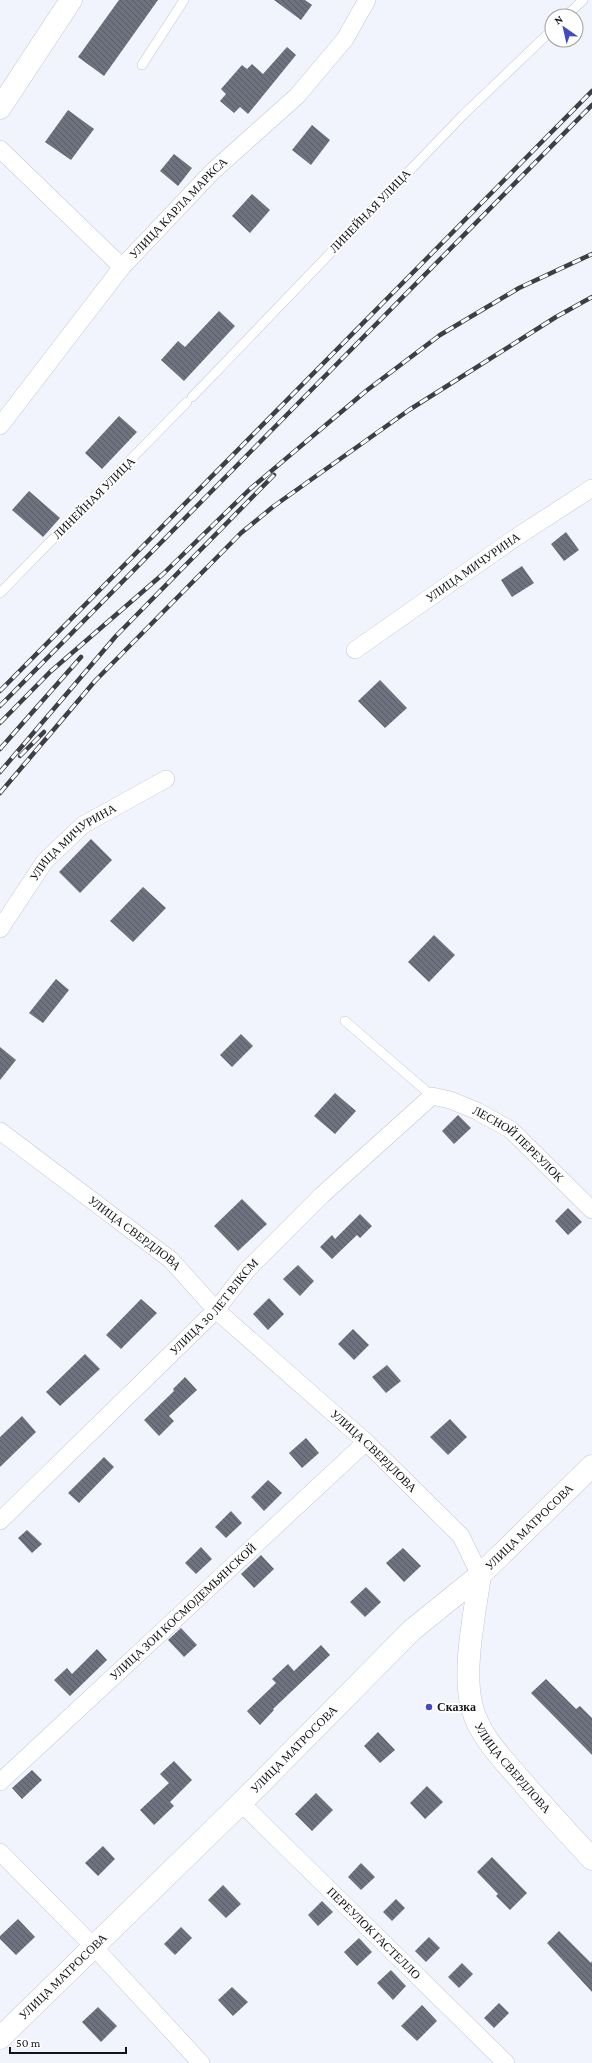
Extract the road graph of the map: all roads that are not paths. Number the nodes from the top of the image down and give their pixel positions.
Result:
1 (71, 0) edge
2 (184, 0) edge
3 (367, 0) edge
4 (583, 0) edge
5 (574, 8) edge
6 (544, 38) edge
7 (142, 65) dead end
8 (0, 108) edge
9 (0, 149) edge
10 (122, 267) junction
11 (0, 426) edge
12 (592, 488) edge
13 (0, 593) edge
14 (355, 650) dead end
15 (166, 779) dead end
16 (0, 929) edge
17 (345, 1021) dead end
18 (432, 1096) junction
19 (0, 1131) edge
20 (592, 1210) edge
21 (216, 1310) junction
22 (366, 1442) junction
23 (592, 1466) edge
24 (0, 1522) edge
25 (480, 1574) junction
26 (0, 1782) edge
27 (241, 1803) junction
28 (0, 1852) edge
29 (592, 1859) edge
30 (94, 1947) junction
31 (0, 2038) edge
32 (201, 2063) edge
33 (506, 2063) edge

1 - 8 street
2 - 7 lane
3 - 10 street, УЛИЦА КАРЛА МАРКСА
4 - 5 lane
6 - 13 lane, ЛИНЕЙНАЯ УЛИЦА
9 - 10 street
10 - 11 street, УЛИЦА КАРЛА МАРКСА
12 - 14 street, УЛИЦА МИЧУРИНА
15 - 16 street, УЛИЦА МИЧУРИНА
17 - 18 lane
18 - 20 street, ЛЕСНОЙ ПЕРЕУЛОК
18 - 21 street, УЛИЦА 30 ЛЕТ ВЛКСМ
19 - 21 street, УЛИЦА СВЕРДЛОВА
21 - 22 street, УЛИЦА СВЕРДЛОВА
21 - 24 street, УЛИЦА 30 ЛЕТ ВЛКСМ
22 - 25 street, УЛИЦА СВЕРДЛОВА
22 - 26 street, УЛИЦА ЗОИ КОСМОДЕМЬЯНСКОЙ
23 - 25 street, УЛИЦА МАТРОСОВА
25 - 27 street, УЛИЦА МАТРОСОВА
25 - 29 street, УЛИЦА СВЕРДЛОВА
27 - 30 street, УЛИЦА МАТРОСОВА
27 - 33 street, ПЕРЕУЛОК ГАСТЕЛЛО
28 - 30 street
30 - 31 street, УЛИЦА МАТРОСОВА
30 - 32 street

